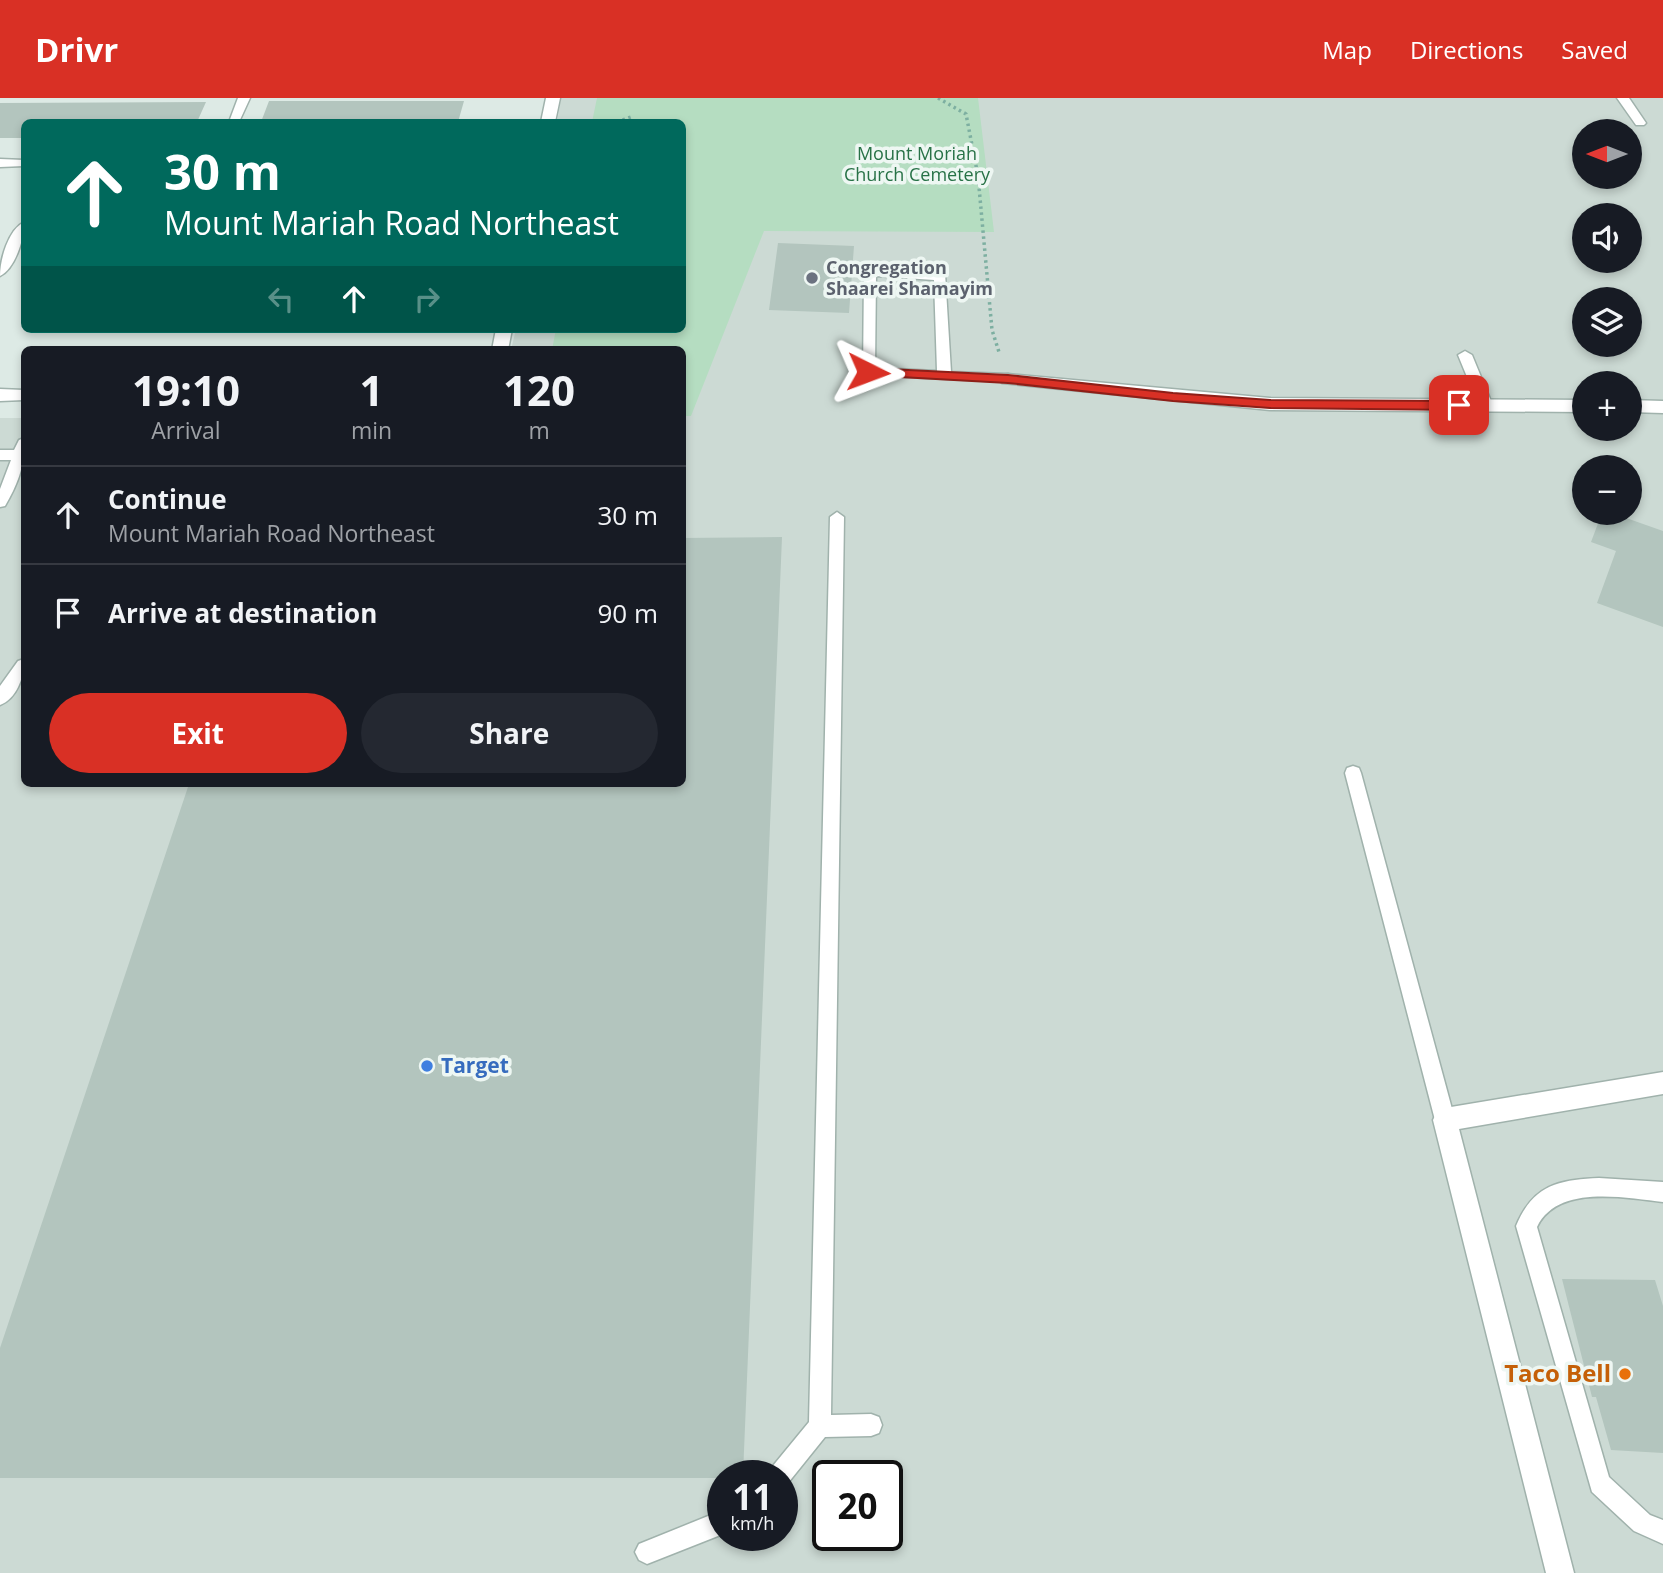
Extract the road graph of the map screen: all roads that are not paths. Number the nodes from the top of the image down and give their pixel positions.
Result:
1 (244, 98) edge
2 (553, 98) edge
3 (1623, 98) edge
4 (235, 119) edge
5 (549, 119) edge
6 (1637, 119) edge
7 (0, 163) edge
8 (21, 163) edge
9 (21, 232) edge
10 (0, 272) edge
11 (1465, 355) dead end
12 (944, 376) junction
13 (1008, 379) joint
14 (0, 395) edge
15 (21, 395) edge
16 (1486, 406) junction
17 (1572, 406) edge
18 (1642, 406) edge
19 (1663, 407) edge
20 (21, 449) edge
21 (0, 455) edge
22 (0, 502) edge
23 (837, 517) dead end
24 (21, 669) edge
25 (0, 699) edge
26 (1353, 773) dead end
27 (1663, 1083) edge
28 (1445, 1120) junction
29 (1663, 1192) edge
30 (871, 1425) dead end
31 (820, 1426) junction
32 (792, 1460) edge
33 (707, 1528) edge
34 (1663, 1532) edge
35 (647, 1552) dead end
36 (1560, 1573) edge

1 - 4 lane
2 - 5 street
3 - 6 lane
7 - 8 lane
9 - 10 lane
11 - 16 lane
12 - 12 lane
12 - 13 lane
13 - 16 street
14 - 15 street
16 - 17 street
18 - 19 street
20 - 21 lane
20 - 22 lane
23 - 31 lane
24 - 25 lane
26 - 28 lane
27 - 28 street
28 - 36 street
29 - 34 lane
30 - 31 lane
31 - 32 lane
33 - 35 lane

